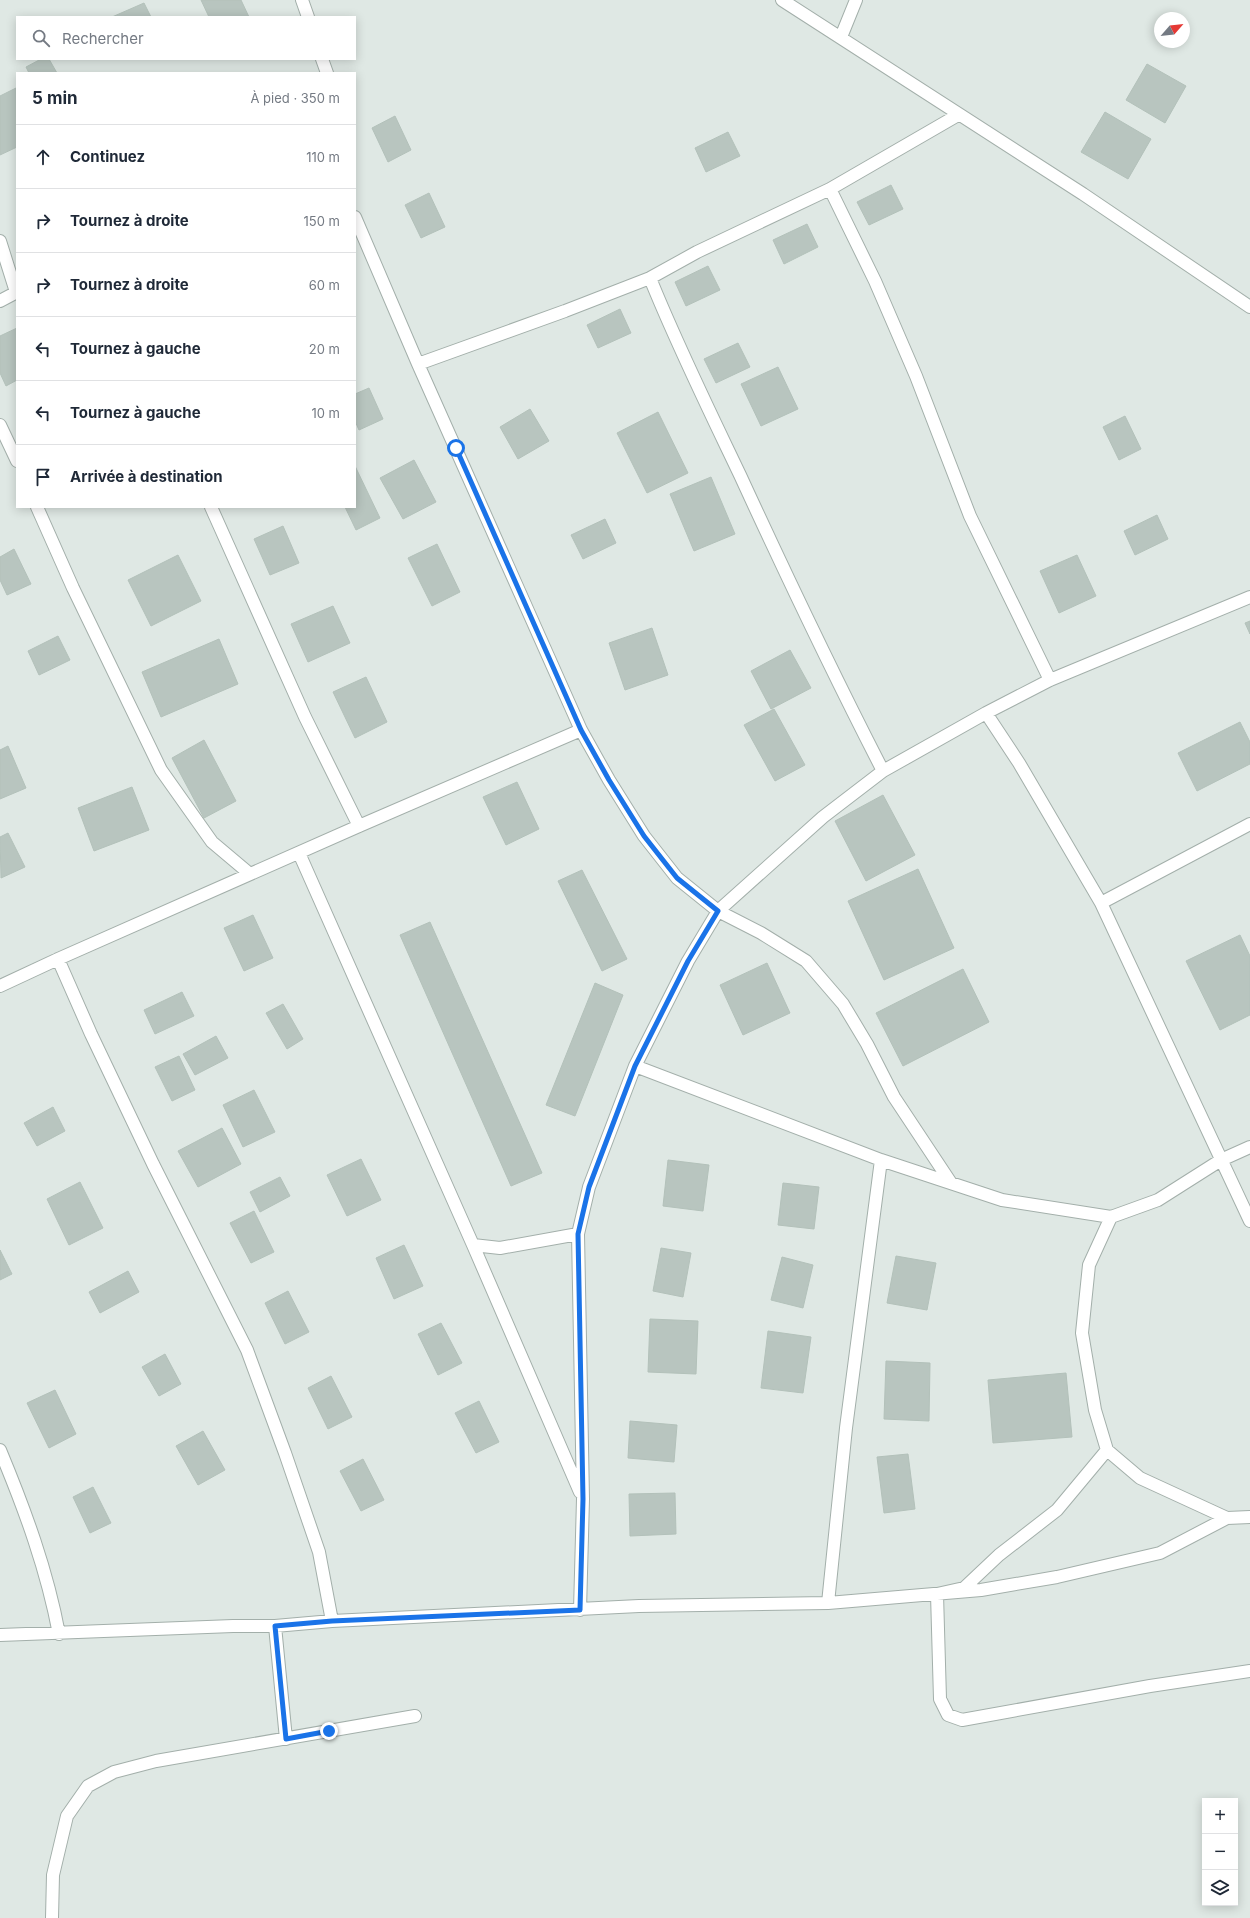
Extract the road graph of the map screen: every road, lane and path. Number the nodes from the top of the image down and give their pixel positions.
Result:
1 (302, 0) edge
2 (782, 0) edge
3 (856, 0) edge
4 (308, 16) edge
5 (841, 37) junction
6 (322, 60) edge
7 (327, 72) edge
8 (958, 115) junction
9 (830, 190) junction
10 (356, 220) edge
11 (0, 241) edge
12 (650, 278) junction
13 (16, 289) edge
14 (16, 293) edge
15 (0, 301) edge
16 (1250, 307) edge
17 (418, 364) junction
18 (0, 425) edge
19 (16, 459) edge
20 (37, 508) edge
21 (210, 508) edge
22 (1250, 597) edge
23 (1050, 680) junction
24 (986, 713) junction
25 (581, 730) junction
26 (883, 771) junction
27 (1250, 824) edge
28 (359, 826) junction
29 (300, 853) junction
30 (250, 874) junction
31 (1101, 903) junction
32 (718, 911) junction
33 (58, 959) junction
34 (0, 986) edge
35 (635, 1066) junction
36 (1250, 1147) edge
37 (881, 1160) junction
38 (1221, 1160) junction
39 (951, 1183) junction
40 (1111, 1217) junction
41 (1250, 1221) edge
42 (578, 1234) junction
43 (473, 1245) junction
44 (0, 1450) edge
45 (1107, 1450) junction
46 (583, 1499) junction
47 (1227, 1518) junction
48 (1250, 1518) edge
49 (937, 1594) junction
50 (828, 1603) junction
51 (580, 1610) junction
52 (332, 1621) junction
53 (275, 1626) junction
54 (59, 1634) junction
55 (0, 1635) edge
56 (1250, 1671) edge
57 (415, 1716) dead end
58 (286, 1739) junction
59 (52, 1918) edge

1 - 4 street
2 - 5 street
3 - 5 street
5 - 8 street
6 - 7 street
8 - 9 street
8 - 16 street
9 - 12 street
9 - 23 street
10 - 17 street
11 - 13 street
12 - 17 street
12 - 26 street
14 - 15 street
17 - 25 street
18 - 19 street
20 - 30 street
21 - 28 street
22 - 23 street
23 - 24 street
24 - 26 street
24 - 31 street
25 - 28 street
25 - 32 street
26 - 32 street
27 - 31 street
28 - 29 street
29 - 30 street
29 - 43 street
30 - 33 street
31 - 38 street
32 - 35 street
32 - 39 street
33 - 34 street
33 - 52 street
35 - 37 street
35 - 42 street
36 - 38 street
37 - 39 street
37 - 50 street
38 - 40 street
38 - 41 street
39 - 40 street
40 - 45 street
42 - 43 street
42 - 46 street
43 - 46 street
44 - 54 street
45 - 47 street
45 - 49 street
46 - 51 street
47 - 48 street
47 - 49 street
49 - 50 street
49 - 56 street
50 - 51 street
51 - 52 street
52 - 53 street
53 - 54 street
53 - 58 street
54 - 55 street
57 - 58 street
58 - 59 street

